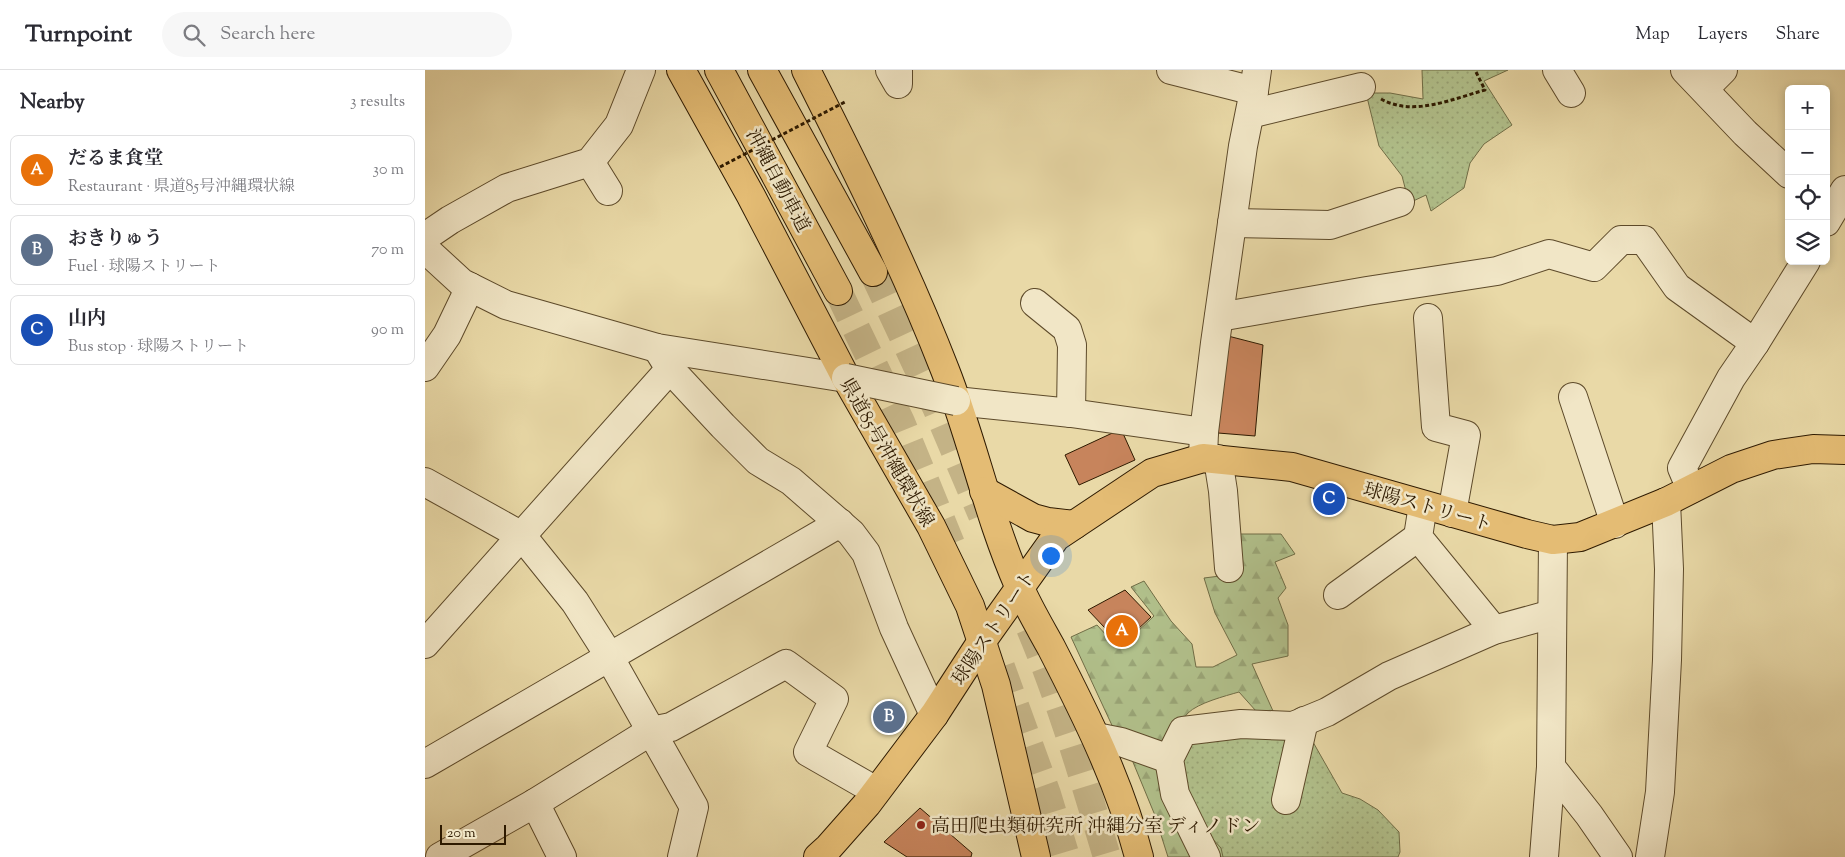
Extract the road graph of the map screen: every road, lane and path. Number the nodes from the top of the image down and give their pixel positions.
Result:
1 (641, 70) edge
2 (681, 70) edge
3 (719, 70) edge
4 (762, 70) edge
5 (806, 70) edge
6 (890, 70) edge
7 (898, 70) edge
8 (1171, 70) edge
9 (1475, 70) edge
10 (1685, 70) edge
11 (1714, 79) edge
12 (1361, 87) joint
13 (1254, 92) edge
14 (845, 102) dead end
15 (589, 162) junction
16 (720, 167) dead end
17 (1785, 170) edge
18 (1845, 190) edge
19 (608, 191) dead end
20 (1400, 202) dead end
21 (1830, 212) edge
22 (1232, 223) junction
23 (425, 237) edge
24 (425, 249) edge
25 (1804, 265) edge
26 (873, 272) tunnel mouth
27 (470, 287) junction
28 (838, 291) tunnel mouth
29 (1035, 303) dead end
30 (1219, 317) junction
31 (1428, 318) dead end
32 (1755, 343) junction
33 (663, 358) junction
34 (425, 367) edge
35 (846, 378) junction
36 (1573, 397) dead end
37 (956, 401) junction
38 (1071, 413) junction
39 (1208, 450) junction
40 (1845, 450) edge
41 (425, 482) edge
42 (1691, 490) junction
43 (984, 491) junction
44 (1666, 502) junction
45 (1423, 505) junction
46 (1452, 513) junction
47 (840, 523) junction
48 (1615, 524) junction
49 (1074, 525) junction
50 (522, 536) junction
51 (1418, 537) junction
52 (1553, 540) junction
53 (1229, 568) dead end
54 (1019, 588) junction
55 (1338, 596) dead end
56 (1553, 614) junction
57 (1494, 630) junction
58 (982, 641) junction
59 (425, 644) edge
60 (609, 656) junction
61 (934, 715) junction
62 (1304, 721) junction
63 (651, 731) junction
64 (1095, 737) junction
65 (1169, 759) junction
66 (425, 764) edge
67 (1551, 767) junction
68 (876, 791) junction
69 (1286, 800) dead end
70 (535, 803) junction
71 (440, 857) edge
72 (562, 857) edge
73 (682, 857) edge
74 (818, 857) edge
75 (1036, 857) edge
76 (1139, 857) edge
77 (1206, 857) edge
78 (1544, 857) edge
79 (1618, 857) edge
80 (1650, 857) edge

1 - 15 street
2 - 35 main road, 県道85号沖縄環状線
3 - 28 main road, 沖縄自動車道
4 - 26 main road, 沖縄自動車道
5 - 37 main road
6 - 7 street
8 - 13 street
9 - 12 path
10 - 11 street
11 - 17 street
12 - 13 street
13 - 22 street
14 - 16 path, bridge
15 - 19 street
15 - 23 street
18 - 21 street
20 - 22 street
22 - 30 street
24 - 27 street
25 - 32 street
27 - 33 street
27 - 34 street
29 - 38 street
30 - 32 street
30 - 39 street
31 - 46 street
32 - 42 street
33 - 35 street
33 - 47 street
33 - 50 street
35 - 37 street, bridge
35 - 58 main road, 県道85号沖縄環状線
36 - 48 street
37 - 38 street
37 - 43 main road
38 - 39 street
39 - 45 main road, 球陽ストリート
39 - 49 main road, 球陽ストリート
39 - 53 street
40 - 42 main road, 球陽ストリート
41 - 50 street
42 - 44 main road, 球陽ストリート
43 - 49 main road
43 - 54 main road
44 - 48 main road, 球陽ストリート
44 - 80 street
45 - 46 main road, 球陽ストリート
45 - 51 street
46 - 52 main road, 球陽ストリート
47 - 60 street
47 - 61 street
48 - 52 main road, 球陽ストリート
49 - 54 main road, 球陽ストリート
50 - 59 street
50 - 60 street
51 - 55 street
51 - 57 street
52 - 56 street
54 - 58 main road, 球陽ストリート
54 - 64 main road
56 - 57 street
56 - 67 street
57 - 62 street
58 - 61 main road, 球陽ストリート
58 - 75 main road, 県道85号沖縄環状線
60 - 63 street
60 - 66 street
61 - 68 main road, 球陽ストリート
62 - 65 street
62 - 69 street
63 - 68 street
63 - 70 street
63 - 73 street
64 - 65 street
64 - 76 main road
65 - 77 street
67 - 78 street
67 - 79 street
68 - 74 main road, 球陽ストリート
70 - 71 street
70 - 72 street

